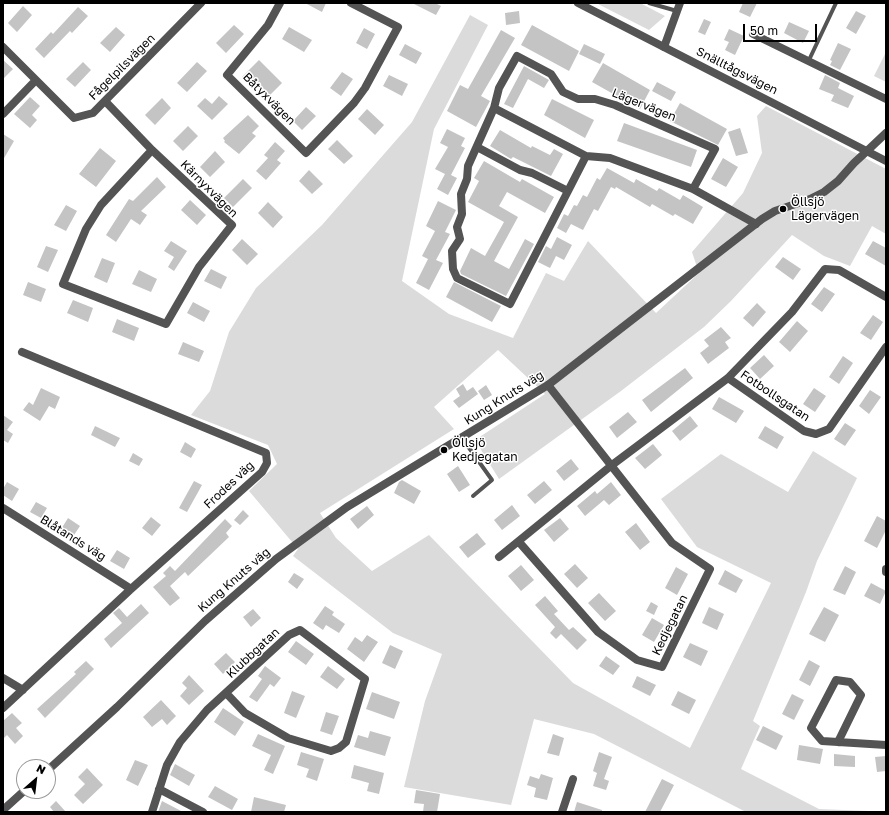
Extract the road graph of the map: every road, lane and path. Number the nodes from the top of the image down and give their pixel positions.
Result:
1 (201, 3) edge
2 (280, 3) edge
3 (351, 3) edge
4 (578, 3) edge
5 (649, 3) edge
6 (836, 3) edge
7 (678, 7) edge
8 (753, 34) dead end
9 (3, 47) edge
10 (664, 47) junction
11 (809, 60) junction
12 (36, 80) junction
13 (886, 99) edge
14 (105, 101) junction
15 (494, 108) junction
16 (3, 114) edge
17 (886, 133) edge
18 (477, 147) junction
19 (152, 150) junction
20 (867, 151) junction
21 (586, 156) junction
22 (886, 161) edge
23 (693, 189) junction
24 (568, 192) junction
25 (756, 224) junction
26 (886, 297) edge
27 (886, 347) edge
28 (22, 352) dead end
29 (728, 378) junction
30 (548, 385) junction
31 (462, 438) junction
32 (612, 465) junction
33 (473, 496) dead end
34 (3, 508) edge
35 (519, 542) junction
36 (499, 557) dead end
37 (131, 589) junction
38 (3, 678) edge
39 (23, 690) junction
40 (227, 694) junction
41 (3, 708) edge
42 (838, 742) junction
43 (886, 746) edge
44 (56, 763) edge
45 (573, 779) dead end
46 (159, 789) junction
47 (16, 798) edge
48 (3, 810) edge
49 (152, 812) edge
50 (203, 812) edge
51 (562, 812) edge

1 - 14 street, Fågelpilsvägen
2 - 3 street, Båtyxvägen
4 - 10 street, Snälltågsvägen
5 - 7 lane
6 - 11 lane
7 - 10 street
8 - 11 street
9 - 12 street, Fågelpilsvägen
10 - 20 street, Snälltågsvägen
11 - 13 street
12 - 14 street, Fågelpilsvägen
12 - 16 street
14 - 19 street, Kärnyxvägen
15 - 18 street, Lägervägen
15 - 21 street
15 - 23 street, Lägervägen
17 - 20 street, Kung Knuts väg
18 - 24 street
18 - 24 street, Lägervägen
19 - 19 street, Kärnyxvägen
20 - 22 street, Snälltågsvägen
20 - 25 street, Kung Knuts väg
21 - 23 street
21 - 24 street, Lägervägen
23 - 25 street
25 - 30 street, Kung Knuts väg
26 - 29 street, Fotbollsgatan
27 - 29 street, Fotbollsgatan
28 - 37 street, Frodes väg
29 - 32 street, Fotbollsgatan
30 - 31 street, Kung Knuts väg
30 - 32 street, Kedjegatan
31 - 33 lane
31 - 44 street, Kung Knuts väg
32 - 35 street
32 - 35 street, Kedjegatan
34 - 37 street, Blåtands väg
35 - 36 street
37 - 39 street, Frodes väg
38 - 39 street
39 - 41 street, Frodes väg
40 - 40 street, Klubbgatan
40 - 46 street, Klubbgatan
42 - 42 street
42 - 43 street
45 - 51 street
46 - 49 street, Klubbgatan
46 - 50 street
47 - 48 street

